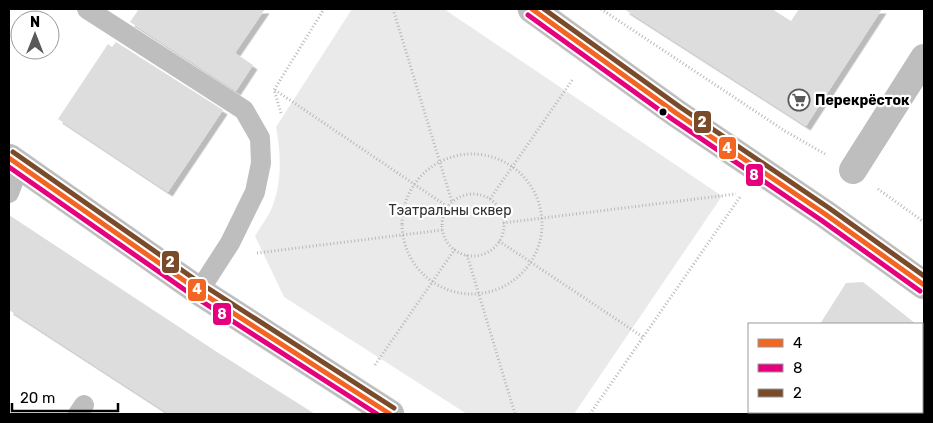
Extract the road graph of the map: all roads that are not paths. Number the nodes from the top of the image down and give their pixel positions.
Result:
1 (87, 9) edge
2 (532, 9) edge
3 (924, 58) edge
4 (14, 161) edge
5 (853, 170) road end
6 (9, 192) edge
7 (924, 285) edge
8 (199, 291) junction
9 (390, 414) edge

1 - 8 lane
2 - 7 main road
3 - 5 street
4 - 6 lane
4 - 8 main road
8 - 9 main road

